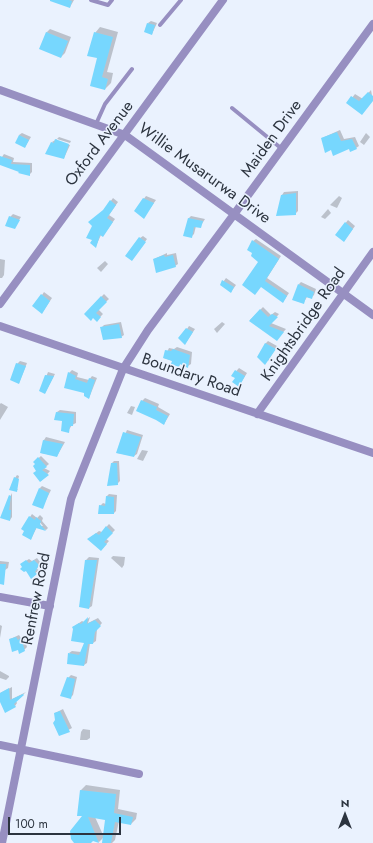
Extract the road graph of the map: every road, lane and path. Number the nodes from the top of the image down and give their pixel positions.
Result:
1 (90, 0) edge
2 (112, 0) edge
3 (181, 0) edge
4 (223, 0) edge
5 (373, 24) edge
6 (160, 25) dead end
7 (132, 69) dead end
8 (0, 90) edge
9 (232, 108) dead end
10 (96, 124) junction
11 (125, 135) junction
12 (282, 149) junction
13 (235, 213) junction
14 (373, 252) edge
15 (344, 292) junction
16 (0, 304) edge
17 (373, 315) edge
18 (0, 326) edge
19 (123, 368) junction
20 (258, 414) junction
21 (373, 453) edge
22 (0, 597) edge
23 (50, 606) junction
24 (0, 745) edge
25 (21, 749) junction
26 (139, 774) dead end
27 (2, 843) edge

1 - 2 lane
3 - 6 lane
4 - 11 street, Oxford Avenue
5 - 12 street, Maiden Drive
7 - 10 lane
8 - 10 street, Willie Musarurwa Drive
9 - 12 lane
10 - 11 street, Willie Musarurwa Drive
11 - 13 street, Willie Musarurwa Drive
11 - 16 street, Oxford Avenue
12 - 13 street, Maiden Drive
13 - 15 street, Willie Musarurwa Drive
13 - 19 street, Maiden Drive
14 - 15 street, Knightsbridge Road
15 - 17 street, Willie Musarurwa Drive
15 - 20 street, Knightsbridge Road
18 - 19 street, Boundary Road
19 - 20 street, Boundary Road
19 - 23 street, Renfrew Road
20 - 21 street, Boundary Road
22 - 23 street
23 - 25 street, Renfrew Road
24 - 25 street
25 - 26 street
25 - 27 street, Renfrew Road

